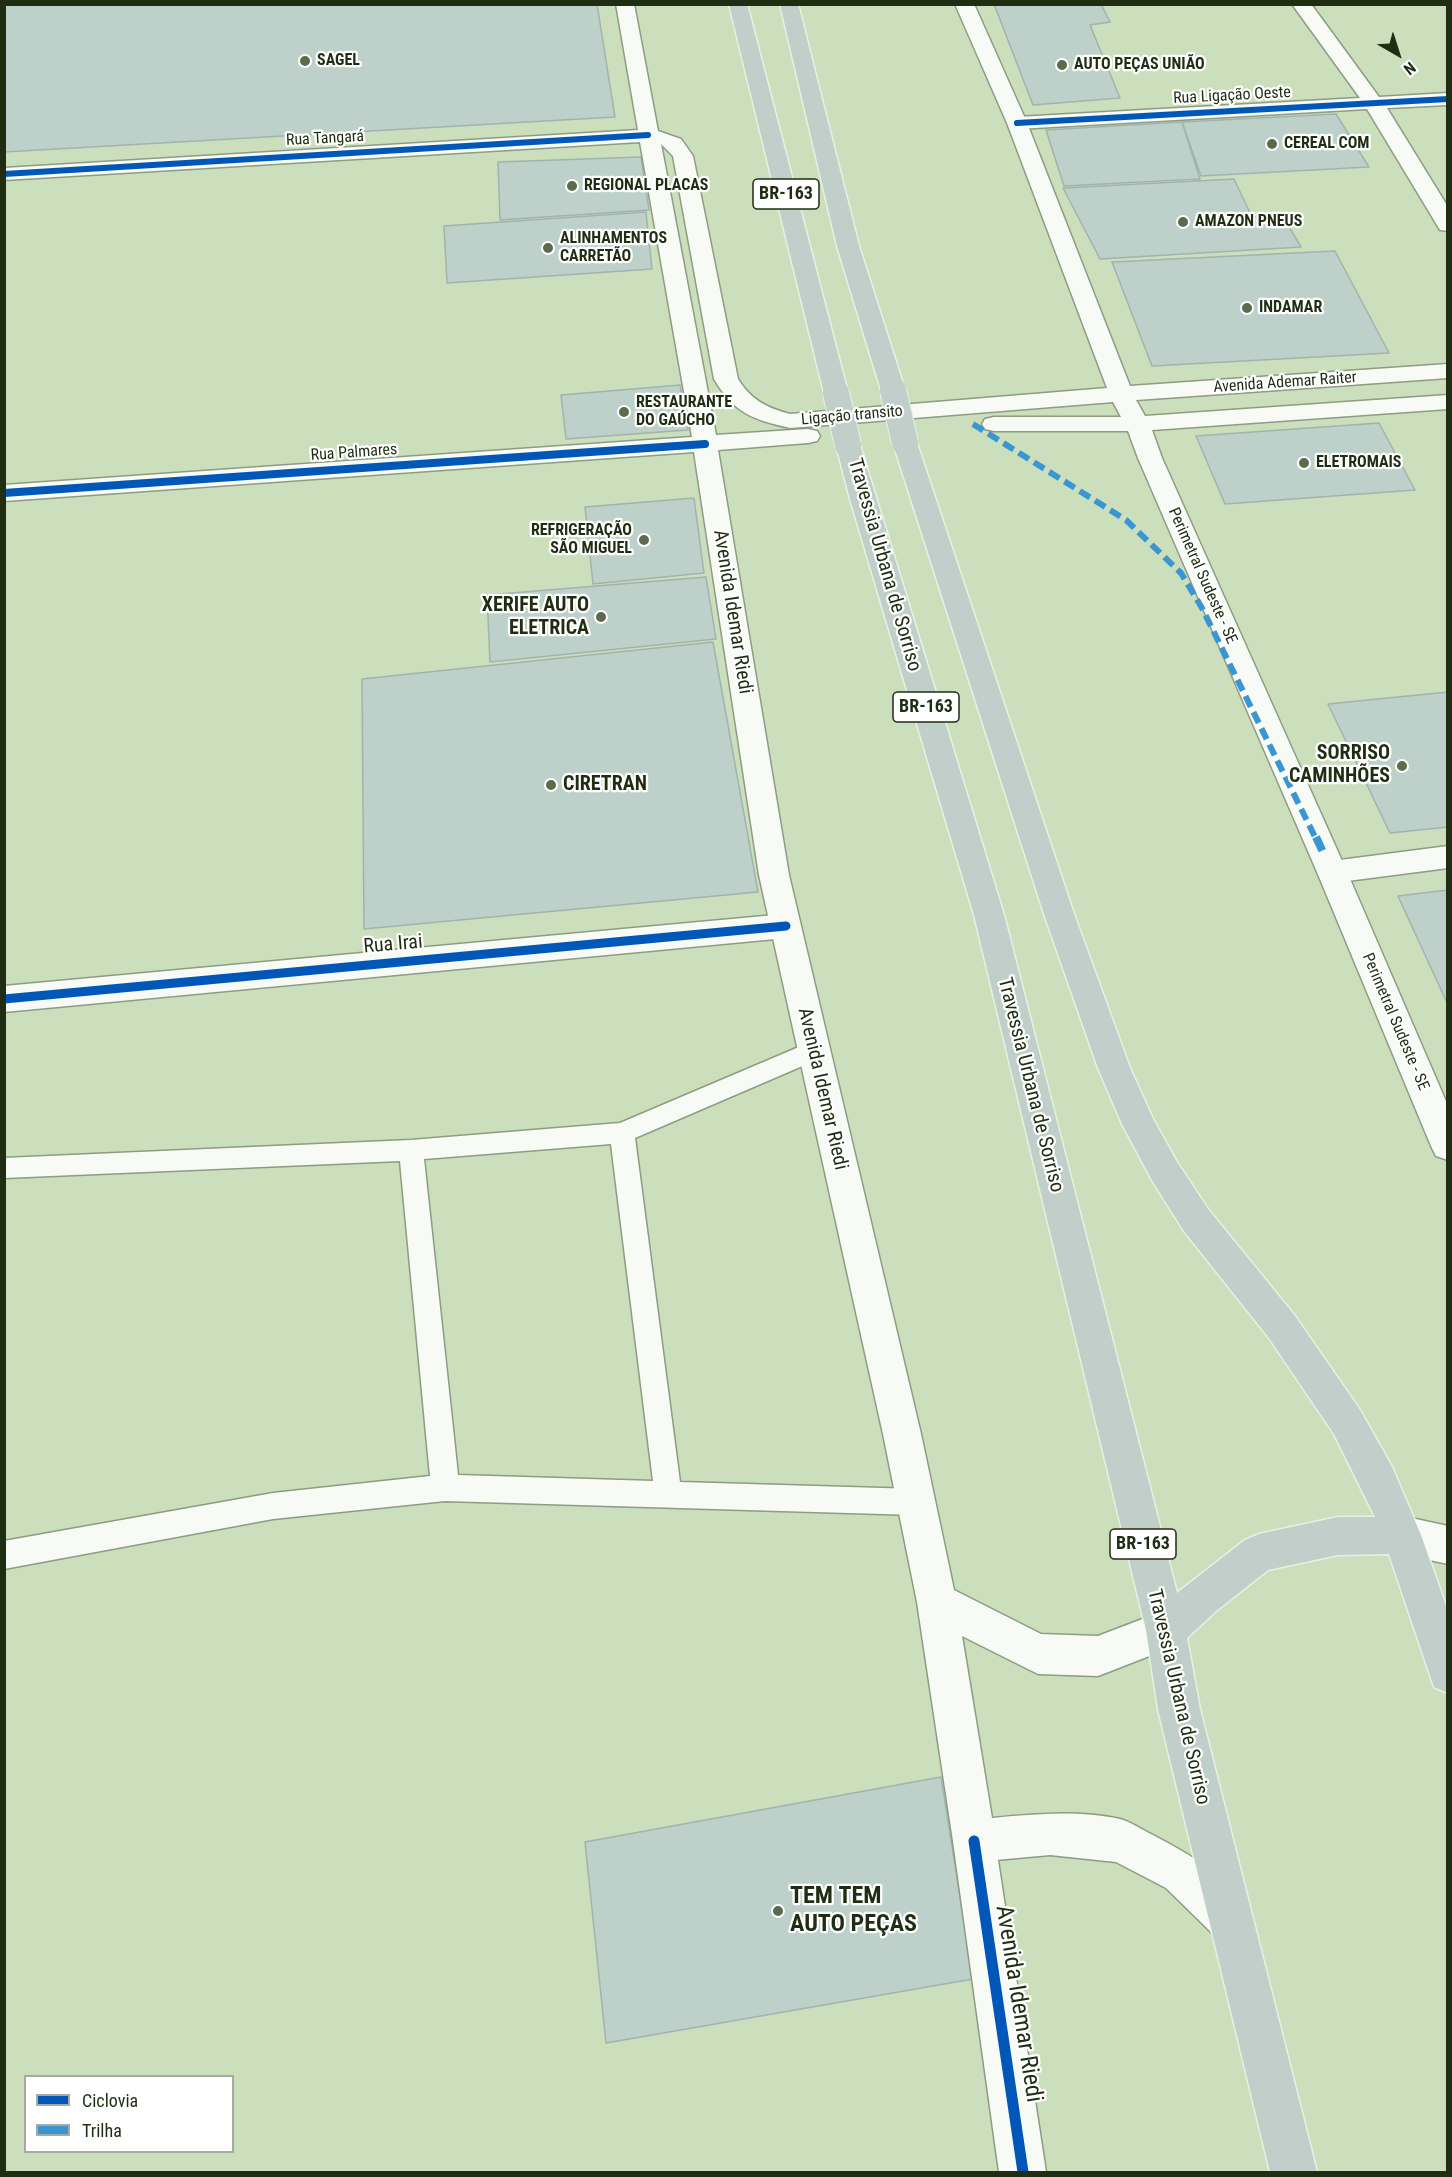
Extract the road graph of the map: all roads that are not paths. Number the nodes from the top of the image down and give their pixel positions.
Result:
1 (625, 4) edge
2 (738, 4) edge
3 (789, 4) edge
4 (964, 4) edge
5 (1300, 4) edge
6 (1448, 99) edge
7 (1374, 104) junction
8 (1017, 123) junction
9 (648, 135) junction
10 (4, 174) edge
11 (1448, 225) edge
12 (1448, 371) edge
13 (1122, 394) junction
14 (1448, 402) edge
15 (1138, 424) junction
16 (705, 444) junction
17 (4, 493) edge
18 (1448, 857) edge
19 (1332, 872) junction
20 (786, 926) junction
21 (4, 999) edge
22 (813, 1051) junction
23 (622, 1133) junction
24 (1448, 1146) edge
25 (411, 1150) junction
26 (4, 1168) edge
27 (445, 1488) junction
28 (668, 1493) junction
29 (916, 1502) junction
30 (1402, 1535) junction
31 (1448, 1545) edge
32 (4, 1555) edge
33 (937, 1602) junction
34 (1166, 1630) junction
35 (1448, 1673) edge
36 (974, 1841) junction
37 (1230, 1919) junction
38 (1023, 2172) edge
39 (1294, 2172) edge

1 - 9 main road, Avenida Idemar Riedi
2 - 34 highway, Travessia Urbana de Sorriso / BR-163, bridge
3 - 30 highway, BR-163, bridge
4 - 8 main road, Perimetral Sudeste - SE
5 - 7 main road
6 - 7 main road, Rua Ligação Oeste
7 - 8 main road, Rua Ligação Oeste
7 - 11 main road
8 - 13 main road, Perimetral Sudeste - SE
9 - 10 main road, Rua Tangará
9 - 13 main road, Ligação transito
9 - 16 main road, Avenida Idemar Riedi
12 - 13 main road, Avenida Ademar Raiter
13 - 15 main road, Perimetral Sudeste - SE
14 - 15 main road, Avenida Ademar Raiter
15 - 16 main road, Avenida Ademar Raiter
15 - 19 main road, Perimetral Sudeste - SE
16 - 17 main road, Rua Palmares
16 - 20 main road, Avenida Idemar Riedi
18 - 19 main road
19 - 24 main road, Perimetral Sudeste - SE
20 - 21 main road, Rua Irai
20 - 22 main road, Avenida Idemar Riedi
22 - 23 lane
22 - 29 main road, Avenida Idemar Riedi
23 - 25 lane
23 - 28 lane
25 - 26 lane
25 - 27 lane
27 - 28 lane
27 - 32 lane
28 - 29 lane
29 - 33 main road, Avenida Idemar Riedi
30 - 31 main road
30 - 34 highway
30 - 35 highway, BR-163
33 - 34 main road
33 - 36 main road, Avenida Idemar Riedi
34 - 37 highway, Travessia Urbana de Sorriso / BR-163
36 - 37 main road
36 - 38 main road, Avenida Idemar Riedi
37 - 39 highway, Travessia Urbana de Sorriso / BR-163

